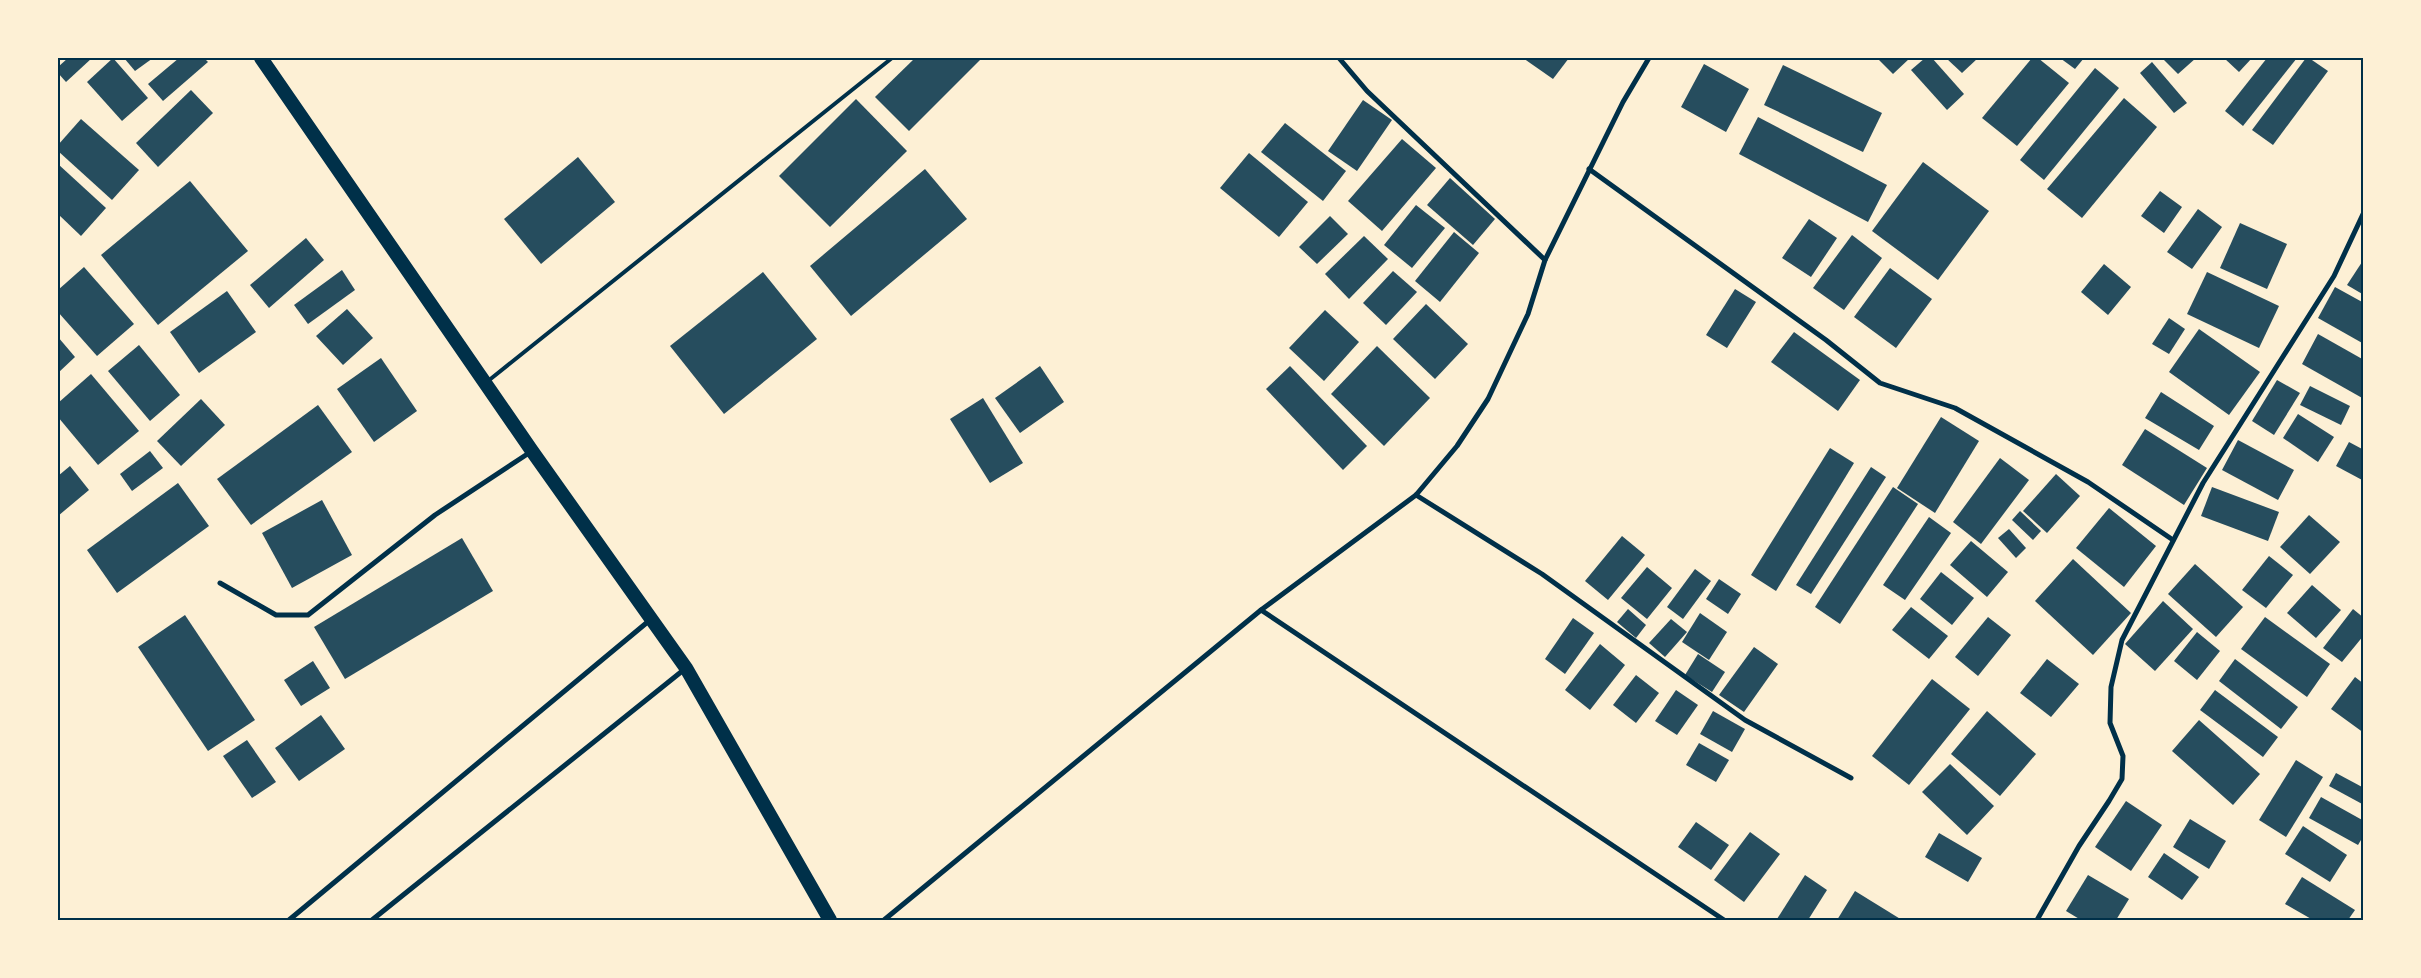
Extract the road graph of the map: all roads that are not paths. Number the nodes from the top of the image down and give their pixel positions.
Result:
1 (261, 58) edge
2 (892, 58) edge
3 (1338, 58) edge
4 (1649, 58) edge
5 (1589, 169) junction
6 (2364, 212) edge
7 (1546, 260) junction
8 (486, 382) junction
9 (532, 451) junction
10 (1416, 496) junction
11 (2173, 540) junction
12 (220, 583) dead end
13 (1261, 610) junction
14 (652, 619) junction
15 (686, 668) junction
16 (1851, 778) dead end
17 (289, 920) edge
18 (372, 920) edge
19 (830, 920) edge
20 (884, 920) edge
21 (1724, 920) edge
22 (2037, 920) edge

1 - 8 highway
2 - 8 lane
3 - 7 street
4 - 5 street
5 - 7 street
5 - 11 street
6 - 11 street
7 - 10 street
8 - 9 highway
9 - 12 street
9 - 14 highway
10 - 13 street
10 - 16 street
11 - 22 street
13 - 20 street
13 - 21 street
14 - 15 highway
14 - 17 street
15 - 18 street
15 - 19 highway

